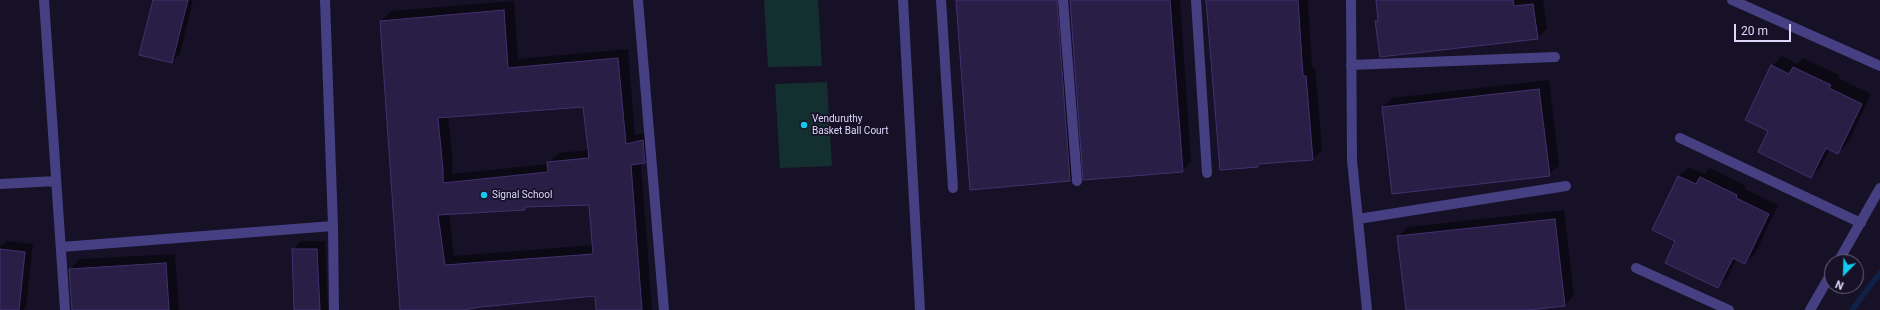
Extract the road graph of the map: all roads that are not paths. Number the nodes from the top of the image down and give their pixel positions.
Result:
1 (44, 0) edge
2 (325, 0) edge
3 (638, 0) edge
4 (903, 0) edge
5 (941, 0) edge
6 (1063, 0) edge
7 (1196, 0) edge
8 (1351, 0) edge
9 (1732, 0) edge
10 (1744, 2) edge
11 (1555, 57) dead end
12 (1351, 65) junction
13 (1880, 66) edge
14 (1680, 138) dead end
15 (1207, 173) dead end
16 (56, 181) junction
17 (1077, 181) dead end
18 (0, 184) edge
19 (1566, 186) dead end
20 (953, 188) dead end
21 (1880, 188) edge
22 (1358, 219) junction
23 (1860, 223) junction
24 (333, 226) junction
25 (61, 247) junction
26 (1843, 254) edge
27 (1636, 268) dead end
28 (1824, 286) edge
29 (65, 310) edge
30 (334, 310) edge
31 (664, 310) edge
32 (920, 310) edge
33 (1367, 310) edge
34 (1729, 310) edge
35 (1810, 310) edge

1 - 16 street
2 - 24 street
3 - 31 street
4 - 32 street
5 - 20 street
6 - 17 street
7 - 15 street
8 - 12 street
9 - 10 street
10 - 13 street
11 - 12 street
12 - 22 street
14 - 23 street
16 - 18 street
16 - 25 street
19 - 22 street
21 - 23 street
22 - 33 street
23 - 26 street
24 - 25 street
24 - 30 street
25 - 29 street
27 - 34 street
28 - 35 street

